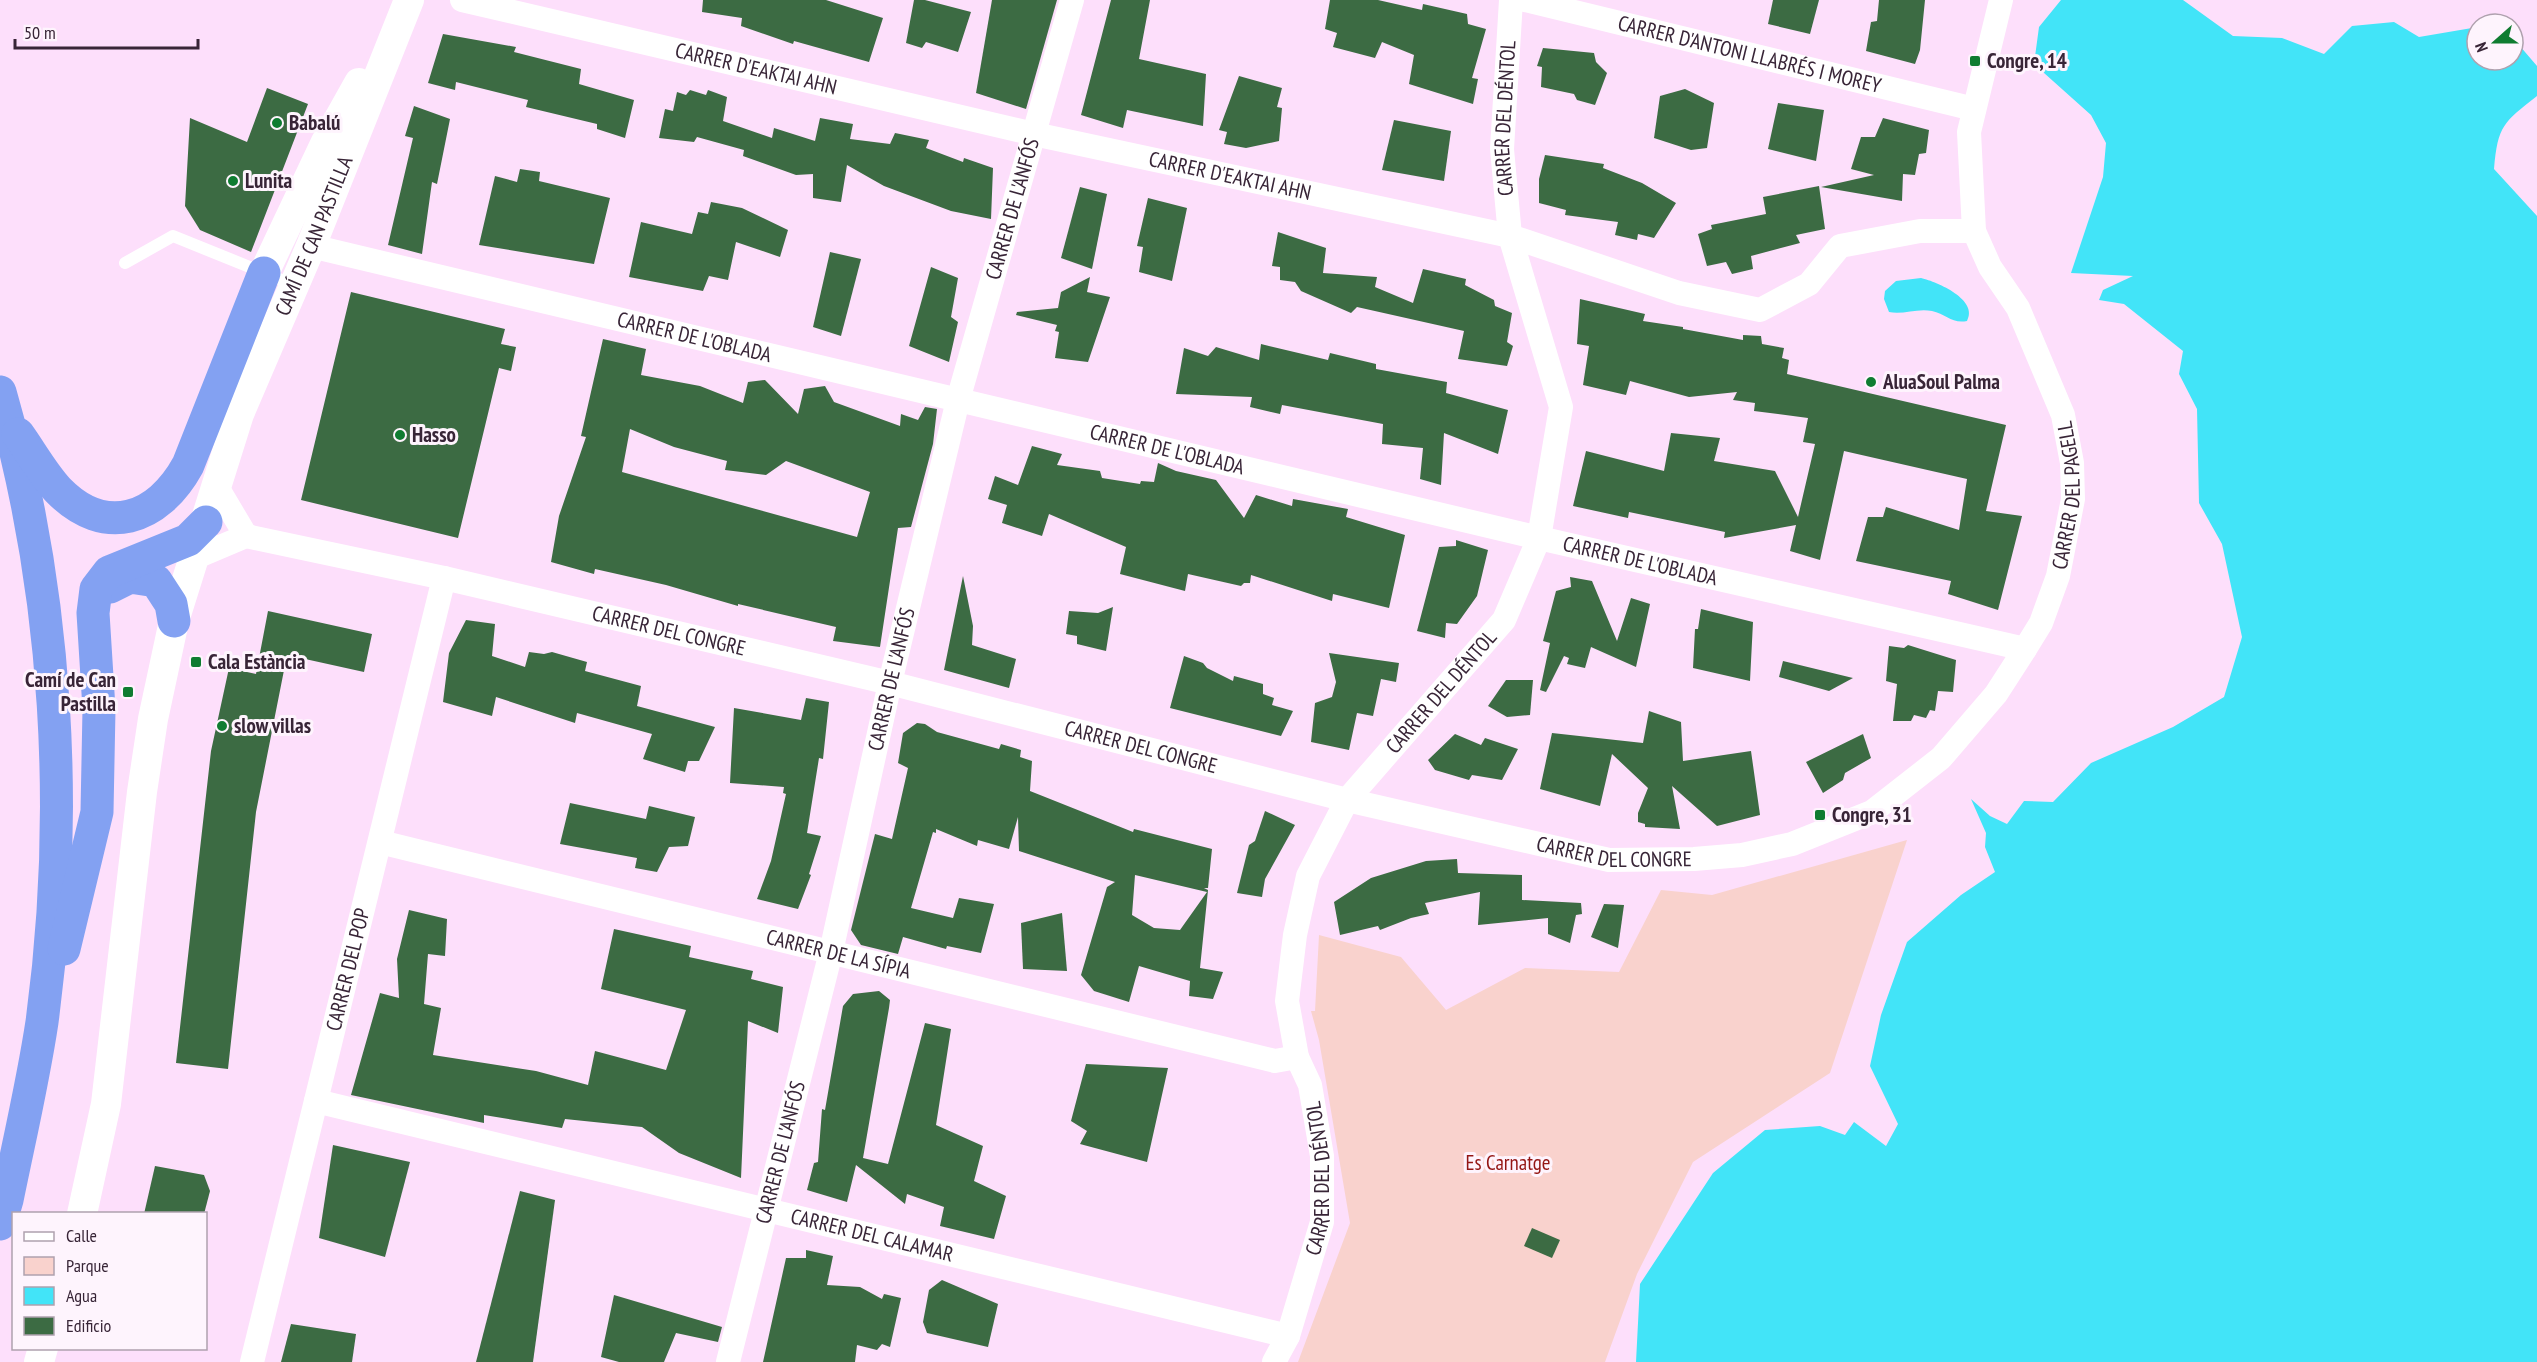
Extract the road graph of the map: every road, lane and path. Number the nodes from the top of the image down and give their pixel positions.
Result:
1 (408, 0) edge
2 (462, 0) edge
3 (1072, 0) edge
4 (1511, 0) edge
5 (1525, 0) edge
6 (2001, 0) edge
7 (1974, 110) junction
8 (1034, 134) junction
9 (1974, 231) junction
10 (1510, 236) junction
11 (311, 246) junction
12 (125, 263) dead end
13 (264, 273) junction
14 (294, 285) junction
15 (957, 400) junction
16 (4, 405) edge
17 (217, 487) junction
18 (206, 522) junction
19 (246, 536) junction
20 (1539, 538) junction
21 (194, 558) junction
22 (444, 578) junction
23 (93, 613) junction
24 (174, 621) junction
25 (2025, 649) junction
26 (890, 683) junction
27 (1347, 800) junction
28 (380, 842) junction
29 (831, 952) junction
30 (41, 1023) junction
31 (1297, 1057) junction
32 (316, 1101) junction
33 (767, 1210) junction
34 (82, 1212) edge
35 (0, 1224) edge
36 (1288, 1336) junction
37 (252, 1362) edge
38 (729, 1362) edge
39 (1274, 1362) edge

1 - 11 street, CAMÍ DE CAN PASTILLA
1 - 13 street
2 - 8 street, CARRER D'EAKTAI AHN
3 - 8 street, CARRER DE L'ANFÓS
4 - 10 street, CARRER DEL DÉNTOL
5 - 7 street, CARRER D'ANTONI LLABRÉS I MOREY
6 - 7 street, CARRER DEL PAGELL
7 - 9 street, CARRER DEL PAGELL
8 - 10 street, CARRER D'EAKTAI AHN
8 - 15 street, CARRER DE L'ANFÓS
9 - 10 street, CARRER D'EAKTAI AHN
9 - 25 street, CARRER DEL PAGELL
10 - 20 street, CARRER DEL DÉNTOL
11 - 14 street, CAMÍ DE CAN PASTILLA
11 - 15 street, CARRER DE L'OBLADA
12 - 13 lane
13 - 14 lane
13 - 16 highway
14 - 17 street, CAMÍ DE CAN PASTILLA
15 - 20 street, CARRER DE L'OBLADA
15 - 26 street, CARRER DE L'ANFÓS
16 - 30 highway
17 - 18 street, CAMÍ DE CAN PASTILLA
17 - 19 street
18 - 21 street, CAMÍ DE CAN PASTILLA
18 - 23 highway
19 - 21 street
19 - 22 street, CARRER DEL CONGRE
20 - 25 street, CARRER DE L'OBLADA
20 - 27 street, CARRER DEL DÉNTOL
21 - 24 street, CAMÍ DE CAN PASTILLA
22 - 26 street, CARRER DEL CONGRE
22 - 28 street, CARRER DEL POP
23 - 24 highway
23 - 30 highway
24 - 34 street, CAMÍ DE CAN PASTILLA
25 - 27 street, CARRER DEL CONGRE
26 - 27 street, CARRER DEL CONGRE
26 - 29 street, CARRER DE L'ANFÓS
27 - 31 street, CARRER DEL DÉNTOL
28 - 29 street, CARRER DE LA SÍPIA
28 - 32 street, CARRER DEL POP
29 - 31 street, CARRER DE LA SÍPIA
29 - 33 street, CARRER DE L'ANFÓS
30 - 35 highway
31 - 36 street, CARRER DEL DÉNTOL
32 - 33 street, CARRER DEL CALAMAR
32 - 37 street, CARRER DEL POP
33 - 36 street, CARRER DEL CALAMAR
33 - 38 street, CARRER DE L'ANFÓS
36 - 39 street, CARRER DEL DÉNTOL

